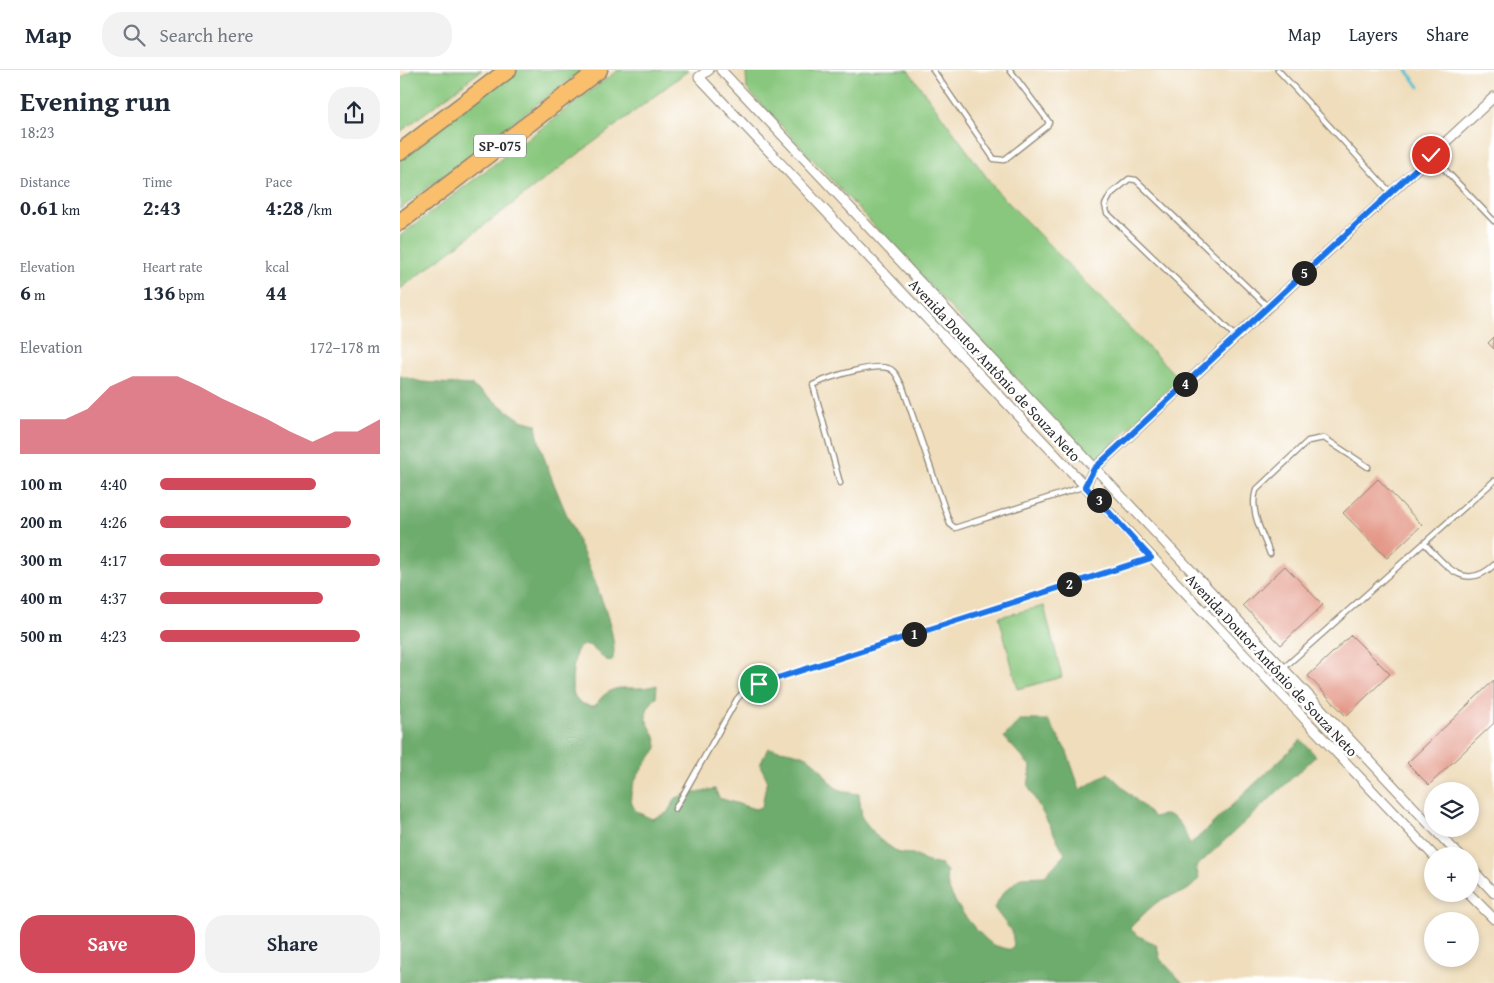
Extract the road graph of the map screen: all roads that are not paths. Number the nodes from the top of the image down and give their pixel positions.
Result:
1 (508, 70) edge
2 (599, 70) edge
3 (709, 70) edge
4 (721, 70) edge
5 (933, 70) edge
6 (1010, 70) edge
7 (1278, 70) edge
8 (1494, 97) edge
9 (400, 152) edge
10 (1431, 155) junction
11 (810, 167) junction
12 (797, 180) junction
13 (1391, 193) junction
14 (400, 222) edge
15 (1494, 222) edge
16 (1268, 306) junction
17 (1236, 337) junction
18 (1368, 467) dead end
19 (1094, 469) junction
20 (1494, 482) edge
21 (840, 483) dead end
22 (1085, 486) junction
23 (1424, 543) junction
24 (1270, 554) dead end
25 (1151, 558) junction
26 (1494, 564) edge
27 (1218, 600) junction
28 (1203, 611) junction
29 (1284, 670) junction
30 (1269, 681) junction
31 (675, 809) dead end
32 (1424, 818) edge
33 (1442, 837) edge
34 (1426, 847) edge
35 (1451, 847) edge
36 (1479, 876) edge
37 (1494, 892) edge
38 (1477, 902) edge
39 (1494, 920) edge

1 - 9 highway
2 - 14 highway, SP-075
3 - 12 street, Avenida Doutor Antônio de Souza Neto
4 - 11 street, Avenida Doutor Antônio de Souza Neto
5 - 6 lane
7 - 13 lane
8 - 10 street
10 - 13 street
10 - 15 lane
11 - 12 street
11 - 19 street, Avenida Doutor Antônio de Souza Neto
12 - 22 street, Avenida Doutor Antônio de Souza Neto
13 - 16 street
16 - 17 street
16 - 17 lane
17 - 19 street
18 - 24 lane
19 - 22 street
19 - 27 street, Avenida Doutor Antônio de Souza Neto
20 - 23 lane
21 - 22 lane
22 - 25 street, Avenida Doutor Antônio de Souza Neto
23 - 26 lane
23 - 29 lane
25 - 28 street, Avenida Doutor Antônio de Souza Neto
25 - 31 lane
27 - 28 lane
27 - 29 street, Avenida Doutor Antônio de Souza Neto
28 - 30 street, Avenida Doutor Antônio de Souza Neto
29 - 30 lane
29 - 32 street, Avenida Doutor Antônio de Souza Neto
30 - 34 street, Avenida Doutor Antônio de Souza Neto
33 - 35 street, Avenida Doutor Antônio de Souza Neto
36 - 37 street
38 - 39 street

